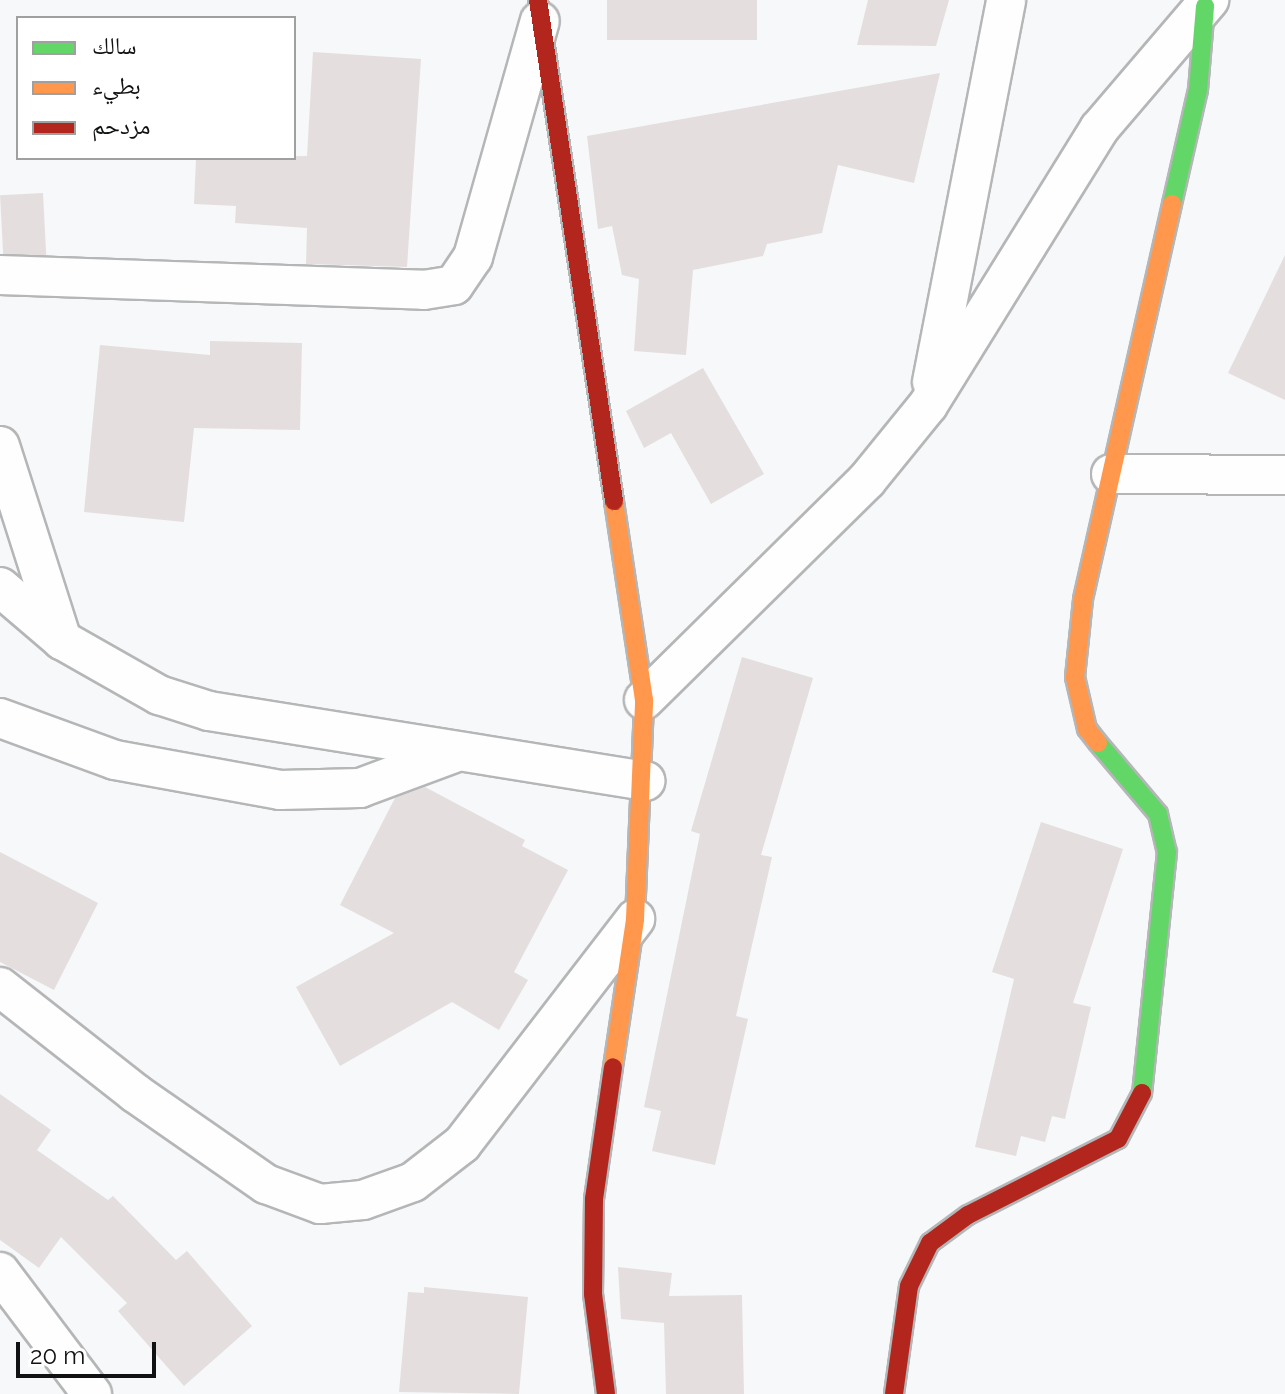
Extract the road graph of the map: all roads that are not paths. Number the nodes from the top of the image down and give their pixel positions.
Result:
1 (1006, 0) edge
2 (1207, 3) edge
3 (539, 10) edge
4 (0, 275) edge
5 (928, 405) junction
6 (0, 446) edge
7 (1111, 474) junction
8 (1285, 475) edge
9 (0, 587) edge
10 (62, 640) junction
11 (644, 700) junction
12 (0, 718) edge
13 (457, 752) junction
14 (645, 781) junction
15 (635, 919) junction
16 (0, 987) edge
17 (0, 1272) edge
18 (92, 1394) edge
19 (606, 1394) edge
20 (894, 1394) edge

1 - 5 street
2 - 5 street
2 - 7 street
3 - 4 street
3 - 11 street
5 - 11 street
6 - 10 street
7 - 8 street
7 - 20 street
9 - 10 street
10 - 13 street
11 - 14 street
12 - 13 street
13 - 14 street
14 - 15 street
15 - 16 street
15 - 19 street
17 - 18 street

